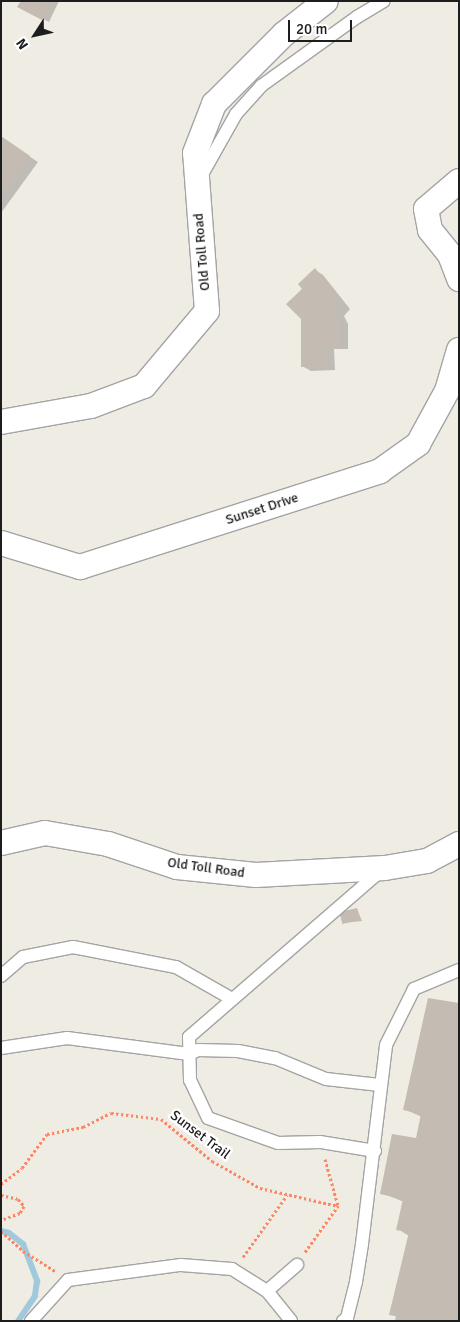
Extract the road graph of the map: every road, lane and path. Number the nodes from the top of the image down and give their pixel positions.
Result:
1 (326, 1) edge
2 (384, 1) edge
3 (459, 181) edge
4 (197, 184) junction
5 (459, 279) edge
6 (459, 350) edge
7 (1, 422) edge
8 (1, 543) edge
9 (1, 843) edge
10 (459, 844) edge
11 (385, 868) junction
12 (459, 970) edge
13 (1, 976) edge
14 (232, 999) junction
15 (1, 1048) edge
16 (189, 1054) junction
17 (380, 1085) junction
18 (320, 1142) junction
19 (375, 1151) junction
20 (1, 1184) edge
21 (1, 1195) edge
22 (286, 1195) junction
23 (338, 1206) junction
24 (1, 1220) edge
25 (2, 1231) edge
26 (311, 1242) dead end
27 (297, 1265) dead end
28 (234, 1270) junction
29 (68, 1280) junction
30 (267, 1291) junction
31 (31, 1321) edge
32 (291, 1321) edge
33 (343, 1321) edge

1 - 4 street, Old Toll Road
2 - 4 lane
3 - 5 street
4 - 7 street, Old Toll Road
6 - 8 street, Sunset Drive
9 - 11 street, Old Toll Road
10 - 11 street, Old Toll Road
11 - 14 lane
12 - 17 lane
13 - 14 lane
14 - 16 lane
15 - 16 lane
16 - 17 lane
16 - 18 lane
17 - 19 lane
18 - 19 lane
18 - 23 path
19 - 33 lane
20 - 22 path, Sunset Trail
21 - 24 path
22 - 23 path, Sunset Trail
22 - 28 path
23 - 26 path
25 - 29 path
27 - 30 lane
28 - 29 lane
28 - 30 lane
29 - 31 lane
30 - 32 lane

